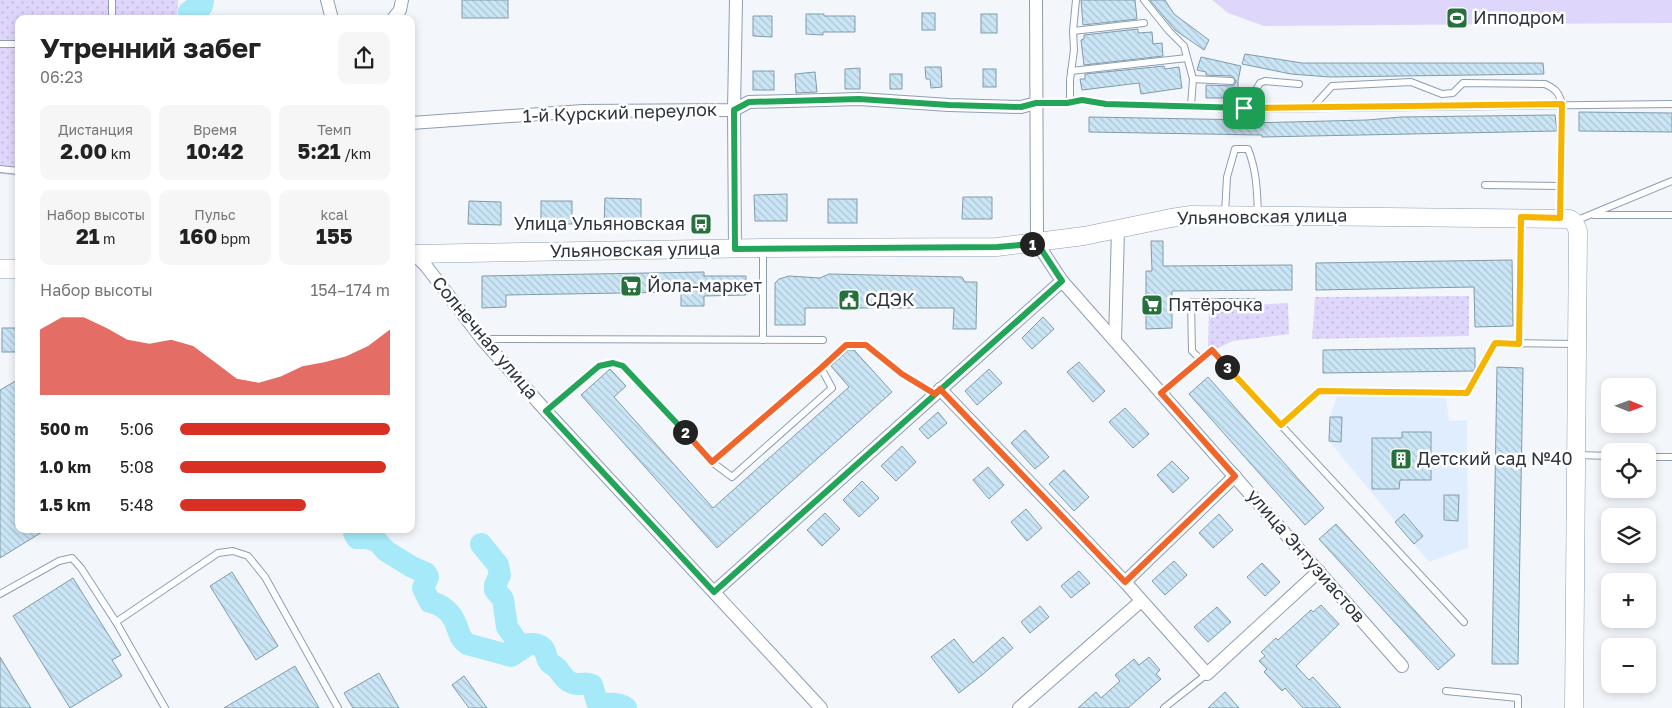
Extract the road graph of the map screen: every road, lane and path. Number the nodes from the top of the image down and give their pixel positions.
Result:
1 (112, 0) edge
2 (327, 0) edge
3 (402, 0) edge
4 (736, 0) edge
5 (1036, 0) edge
6 (1076, 0) edge
7 (1144, 0) edge
8 (112, 15) edge
9 (331, 15) edge
10 (396, 15) edge
11 (1144, 23) dead end
12 (1073, 31) junction
13 (0, 44) edge
14 (15, 44) edge
15 (1186, 58) junction
16 (1071, 71) junction
17 (1193, 79) junction
18 (1231, 81) dead end
19 (1299, 84) dead end
20 (1036, 103) junction
21 (1070, 103) junction
22 (1562, 104) junction
23 (1672, 104) edge
24 (1190, 106) junction
25 (1244, 108) junction
26 (1312, 108) junction
27 (734, 110) junction
28 (415, 123) edge
29 (0, 169) edge
30 (15, 171) edge
31 (1672, 182) edge
32 (1485, 185) dead end
33 (1560, 186) junction
34 (1225, 214) junction
35 (1258, 215) junction
36 (1590, 215) junction
37 (1672, 215) edge
38 (1521, 217) junction
39 (1570, 224) junction
40 (1118, 229) junction
41 (1037, 243) junction
42 (762, 248) junction
43 (735, 249) junction
44 (415, 254) edge
45 (415, 257) edge
46 (0, 269) edge
47 (15, 269) edge
48 (1062, 281) junction
49 (1253, 302) dead end
50 (482, 339) junction
51 (764, 340) junction
52 (823, 340) dead end
53 (1115, 341) junction
54 (1519, 344) junction
55 (1577, 344) junction
56 (1200, 360) junction
57 (821, 368) junction
58 (938, 391) junction
59 (1161, 393) junction
60 (546, 411) junction
61 (1281, 425) junction
62 (1576, 455) junction
63 (1601, 456) edge
64 (1656, 457) edge
65 (1672, 457) edge
66 (712, 462) junction
67 (1235, 476) junction
68 (1319, 571) junction
69 (1125, 582) junction
70 (714, 592) junction
71 (0, 594) edge
72 (1141, 601) junction
73 (116, 622) junction
74 (1464, 622) dead end
75 (1402, 666) dead end
76 (1207, 674) junction
77 (1446, 691) dead end
78 (1169, 706) edge
79 (166, 708) edge
80 (338, 708) edge
81 (821, 708) edge
82 (1019, 708) edge
83 (1518, 708) edge
84 (1574, 708) edge

1 - 8 lane
2 - 9 street
3 - 10 street
4 - 27 street
5 - 20 street
6 - 12 lane
7 - 15 lane
11 - 12 lane
12 - 16 lane
13 - 14 lane
15 - 16 lane
15 - 17 lane
16 - 21 lane
17 - 18 lane
17 - 24 lane
19 - 25 lane
20 - 21 lane
20 - 27 street, 1-й Курский переулок
20 - 41 street
21 - 24 lane
22 - 23 lane
22 - 26 lane
22 - 26 lane
22 - 33 lane
24 - 25 lane
25 - 26 lane
27 - 28 street, 1-й Курский переулок
27 - 43 street
29 - 30 lane
31 - 36 lane, Ульяновская улица
32 - 33 lane
33 - 39 lane
34 - 35 main road, Ульяновская улица
34 - 35 lane
34 - 40 main road, Ульяновская улица
35 - 38 main road, Ульяновская улица
36 - 37 lane
36 - 39 lane, Ульяновская улица
38 - 39 main road, Ульяновская улица
38 - 54 lane
39 - 55 main road
40 - 41 main road, Ульяновская улица
40 - 53 street
41 - 42 main road, Ульяновская улица
41 - 48 street, улица Энтузиастов
42 - 43 main road, Ульяновская улица
42 - 51 lane
43 - 44 main road, Ульяновская улица
45 - 50 street, Солнечная улица
46 - 47 main road
48 - 53 street, улица Энтузиастов
48 - 58 street
49 - 56 lane
50 - 51 lane
50 - 60 street, Солнечная улица
51 - 52 lane
53 - 59 street, улица Энтузиастов
54 - 55 lane
54 - 61 lane
55 - 62 main road
56 - 59 lane
56 - 61 lane
57 - 58 lane
57 - 66 lane
57 - 66 lane
58 - 69 street
58 - 70 street
59 - 67 street, улица Энтузиастов
60 - 66 lane
60 - 70 street, Солнечная улица
61 - 74 lane
62 - 63 lane
62 - 84 main road
64 - 65 lane
67 - 68 street, улица Энтузиастов
67 - 69 street
68 - 75 street, улица Энтузиастов
68 - 76 street
69 - 72 street
70 - 81 street, Солнечная улица
71 - 73 lane
72 - 76 street
72 - 82 street
73 - 79 lane
73 - 80 lane
76 - 78 lane
77 - 83 lane

